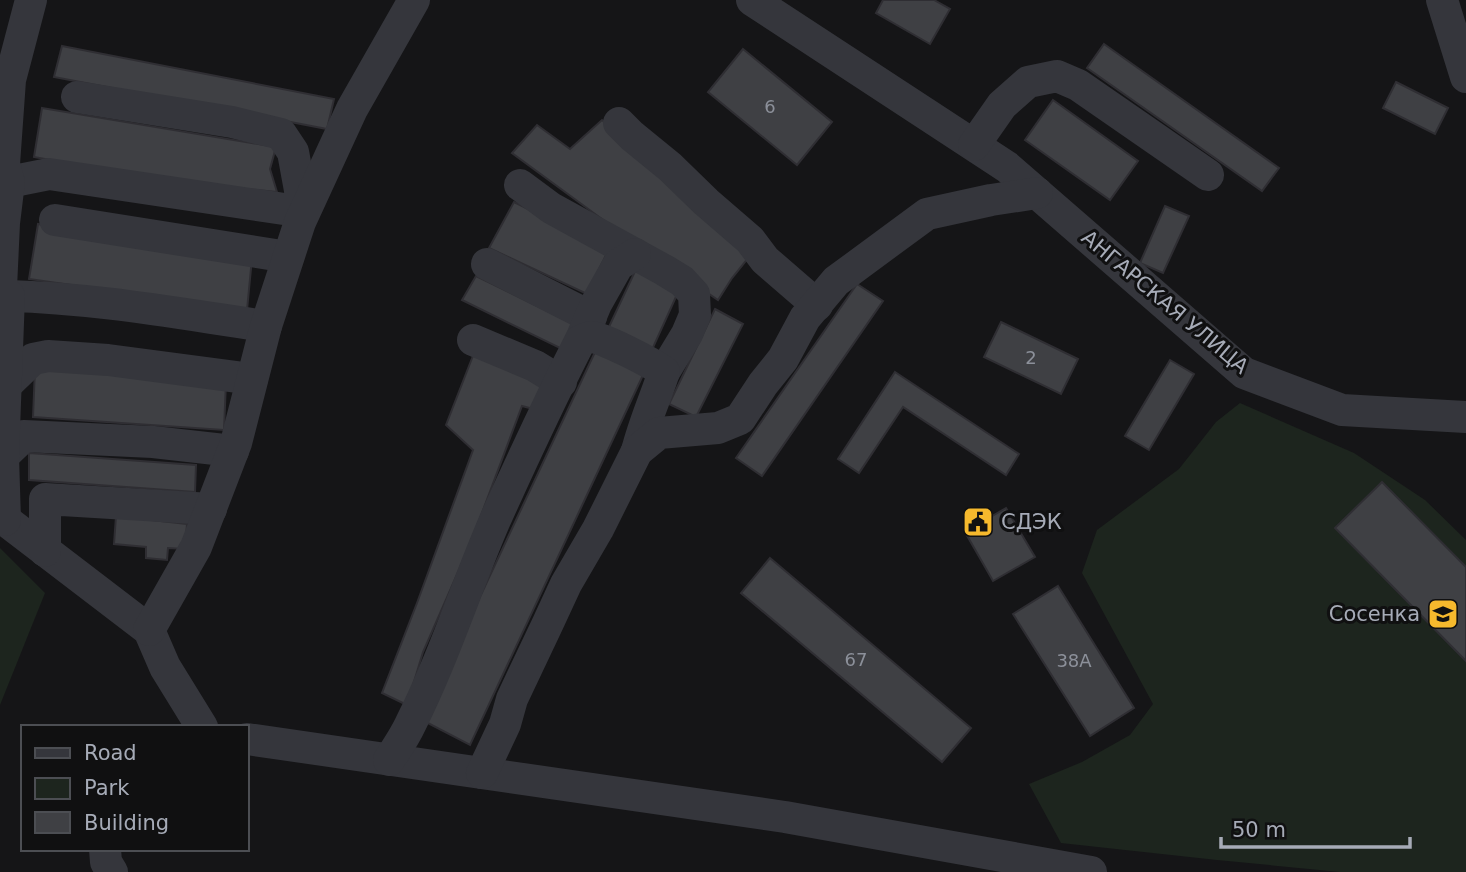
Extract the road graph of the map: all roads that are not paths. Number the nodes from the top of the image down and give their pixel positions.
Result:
1 (31, 0) edge
2 (414, 0) edge
3 (752, 0) edge
4 (1442, 0) edge
5 (1466, 76) edge
6 (77, 97) dead end
7 (619, 122) dead end
8 (974, 145) junction
9 (1208, 175) dead end
10 (9, 182) junction
11 (520, 185) dead end
12 (1037, 193) junction
13 (304, 212) junction
14 (55, 220) dead end
15 (635, 254) junction
16 (288, 257) junction
17 (487, 264) dead end
18 (9, 296) junction
19 (817, 305) junction
20 (266, 326) junction
21 (585, 329) junction
22 (473, 340) dead end
23 (664, 372) junction
24 (252, 379) junction
25 (561, 382) junction
26 (6, 385) junction
27 (1466, 417) edge
28 (233, 451) junction
29 (637, 451) junction
30 (3, 456) junction
31 (211, 509) junction
32 (2, 518) edge
33 (45, 551) junction
34 (149, 630) junction
35 (201, 725) edge
36 (248, 739) edge
37 (389, 760) junction
38 (482, 773) junction
39 (105, 851) edge
40 (112, 872) edge
41 (1091, 872) edge

1 - 10 street
2 - 13 street
3 - 8 street, АНГАРСКАЯ УЛИЦА
4 - 5 street
6 - 13 street
7 - 19 street
8 - 9 street
8 - 12 street, АНГАРСКАЯ УЛИЦА
10 - 13 street
10 - 18 street
11 - 15 street
12 - 19 street
12 - 27 street, АНГАРСКАЯ УЛИЦА
13 - 16 street
14 - 16 street
15 - 21 street
15 - 23 street
16 - 20 street
17 - 21 street
18 - 20 street
18 - 26 street
19 - 29 street
20 - 24 street
21 - 23 street
21 - 25 street
22 - 25 street
23 - 29 street
24 - 26 street
24 - 28 street
25 - 37 street
26 - 30 street
28 - 30 street
28 - 31 street
29 - 38 street
30 - 32 street
31 - 33 street
31 - 34 street
32 - 33 street
33 - 34 street
34 - 35 street
36 - 37 street
37 - 38 street
38 - 41 street
39 - 40 street

